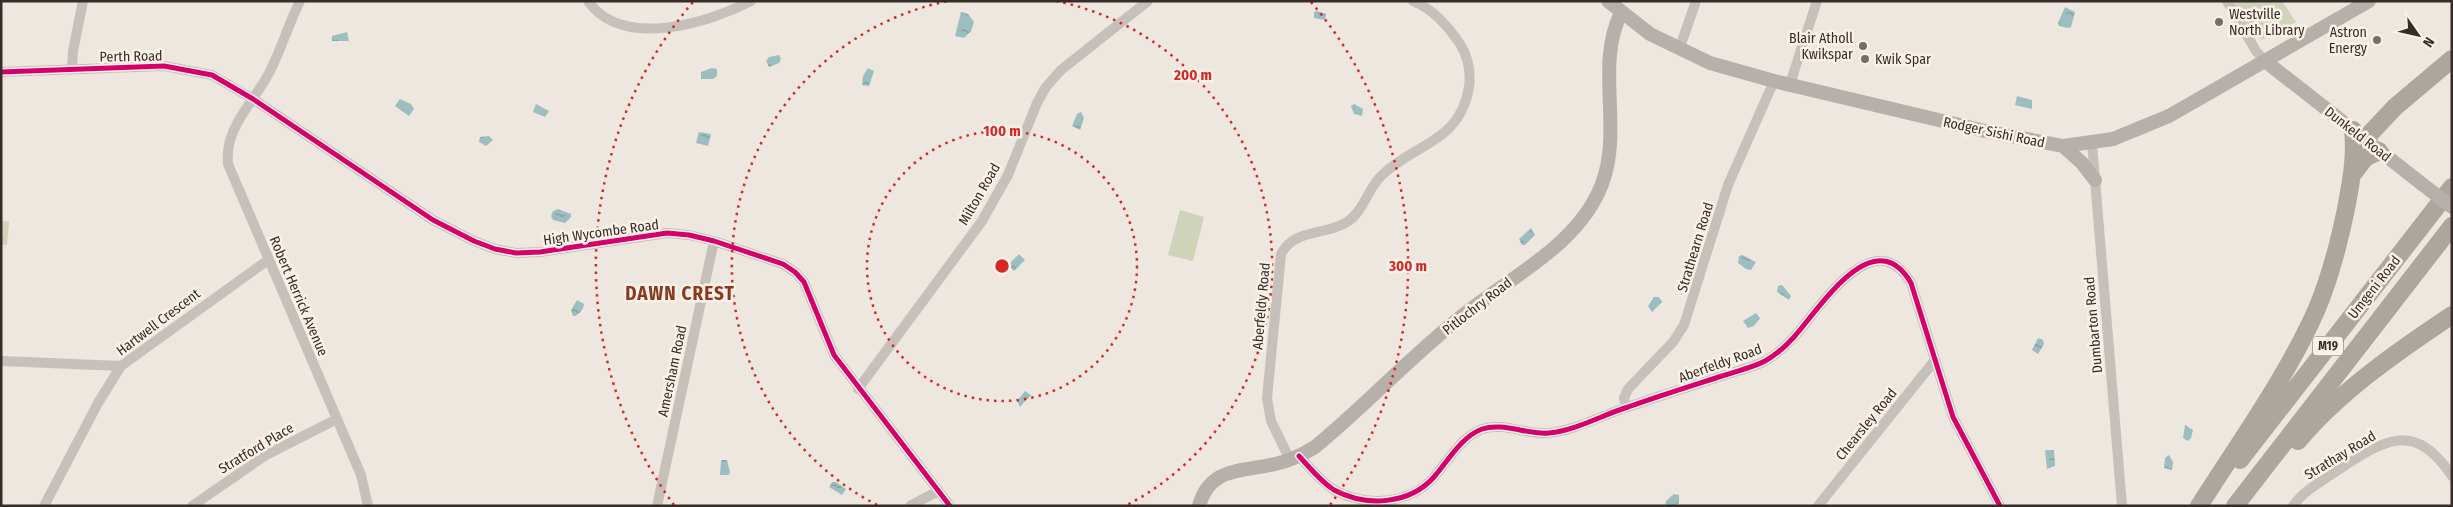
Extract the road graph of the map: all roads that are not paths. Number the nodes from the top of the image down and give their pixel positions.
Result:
1 (83, 1) edge
2 (300, 1) edge
3 (588, 1) edge
4 (751, 1) edge
5 (1148, 1) edge
6 (1413, 1) edge
7 (1608, 1) edge
8 (1696, 1) edge
9 (1817, 1) edge
10 (2227, 1) edge
11 (2369, 1) edge
12 (1621, 13) junction
13 (1679, 50) junction
14 (2452, 59) edge
15 (2265, 61) junction
16 (72, 68) junction
17 (1, 72) edge
18 (1774, 81) junction
19 (1790, 84) junction
20 (253, 99) junction
21 (2359, 135) junction
22 (2092, 143) junction
23 (2063, 146) junction
24 (2379, 151) junction
25 (2352, 175) junction
26 (2095, 180) junction
27 (2452, 187) edge
28 (2452, 207) edge
29 (2452, 226) edge
30 (714, 241) junction
31 (268, 260) junction
32 (2452, 315) edge
33 (1936, 360) junction
34 (1, 361) edge
35 (121, 366) junction
36 (858, 388) junction
37 (1626, 407) junction
38 (337, 419) junction
39 (1294, 458) junction
40 (2452, 476) edge
41 (938, 491) junction
42 (44, 506) edge
43 (192, 506) edge
44 (368, 506) edge
45 (657, 506) edge
46 (910, 506) edge
47 (950, 506) edge
48 (1199, 506) edge
49 (1818, 506) edge
50 (2000, 506) edge
51 (2122, 506) edge
52 (2200, 506) edge
53 (2205, 506) edge
54 (2235, 506) edge
55 (2245, 506) edge
56 (2293, 506) edge

1 - 16 street
2 - 20 street
3 - 4 street
5 - 36 street, Milton Road
6 - 39 street, Aberfeldy Road
7 - 12 main road, Rodger Sishi Road
8 - 13 street
9 - 19 street
10 - 15 street
11 - 15 main road, Rodger Sishi Road
12 - 13 main road, Rodger Sishi Road
12 - 39 main road, Pitlochry Road
13 - 18 main road, Rodger Sishi Road
14 - 21 highway
15 - 21 main road, Dunkeld Road
15 - 22 main road, Rodger Sishi Road
16 - 17 street, Perth Road
16 - 20 street, Perth Road
18 - 19 main road, Rodger Sishi Road
18 - 37 street, Strathearn Road
19 - 23 main road, Rodger Sishi Road
20 - 30 street, High Wycombe Road
20 - 31 street, Robert Herrick Avenue
21 - 24 main road, Dunkeld Road
21 - 25 highway
22 - 23 main road, Rodger Sishi Road
22 - 26 street, Dumbarton Road
23 - 26 main road
24 - 25 highway
24 - 28 main road, Dunkeld Road, bridge
25 - 52 highway
26 - 51 street, Dumbarton Road
27 - 53 highway, Umgeni Road / M19
29 - 54 highway, Umgeni Road / M19
30 - 36 street, High Wycombe Road
30 - 45 street, Amersham Road
31 - 35 street, Hartwell Crescent
31 - 38 street, Robert Herrick Avenue
32 - 55 highway
33 - 37 street, Aberfeldy Road
33 - 49 street, Chearsley Road
33 - 50 street, Aberfeldy Road
34 - 35 street
35 - 42 street, Hartwell Crescent
36 - 41 street, High Wycombe Road
37 - 39 street, Aberfeldy Road
38 - 43 street, Stratford Place
38 - 44 street, Robert Herrick Avenue
39 - 48 main road, Pitlochry Road
40 - 56 street, Strathay Road
41 - 46 street
41 - 47 street, High Wycombe Road

